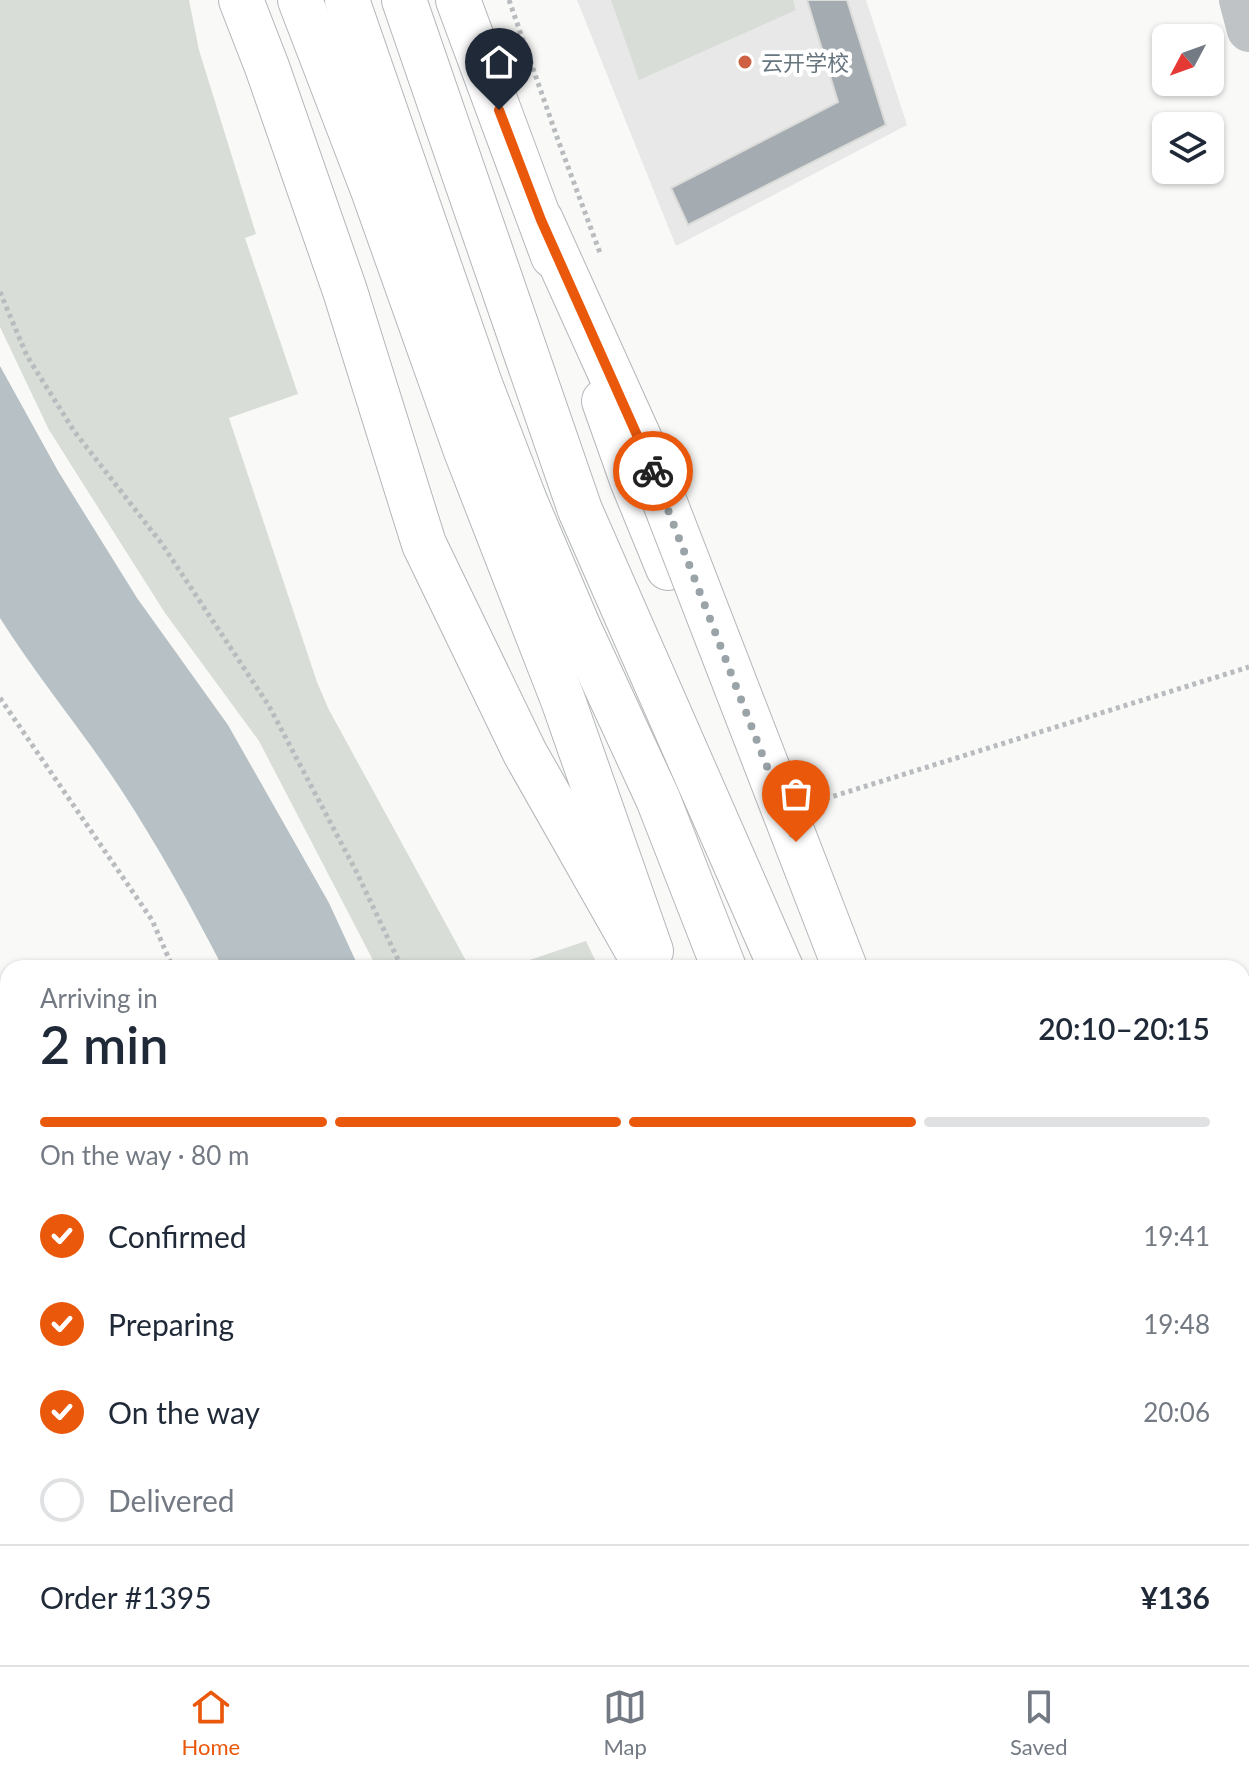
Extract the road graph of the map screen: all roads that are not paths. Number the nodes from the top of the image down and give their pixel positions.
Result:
1 (241, 0) edge
2 (300, 0) edge
3 (347, 0) edge
4 (404, 0) edge
5 (458, 0) edge
6 (1241, 0) edge
7 (1249, 30) edge
8 (541, 220) junction
9 (642, 960) edge
10 (654, 960) edge
11 (721, 960) edge
12 (777, 960) edge
13 (833, 960) edge
14 (842, 960) edge

1 - 9 main road
2 - 10 main road
3 - 11 main road
4 - 12 main road
5 - 8 main road
6 - 7 street
8 - 13 main road
8 - 14 main road, bridge

